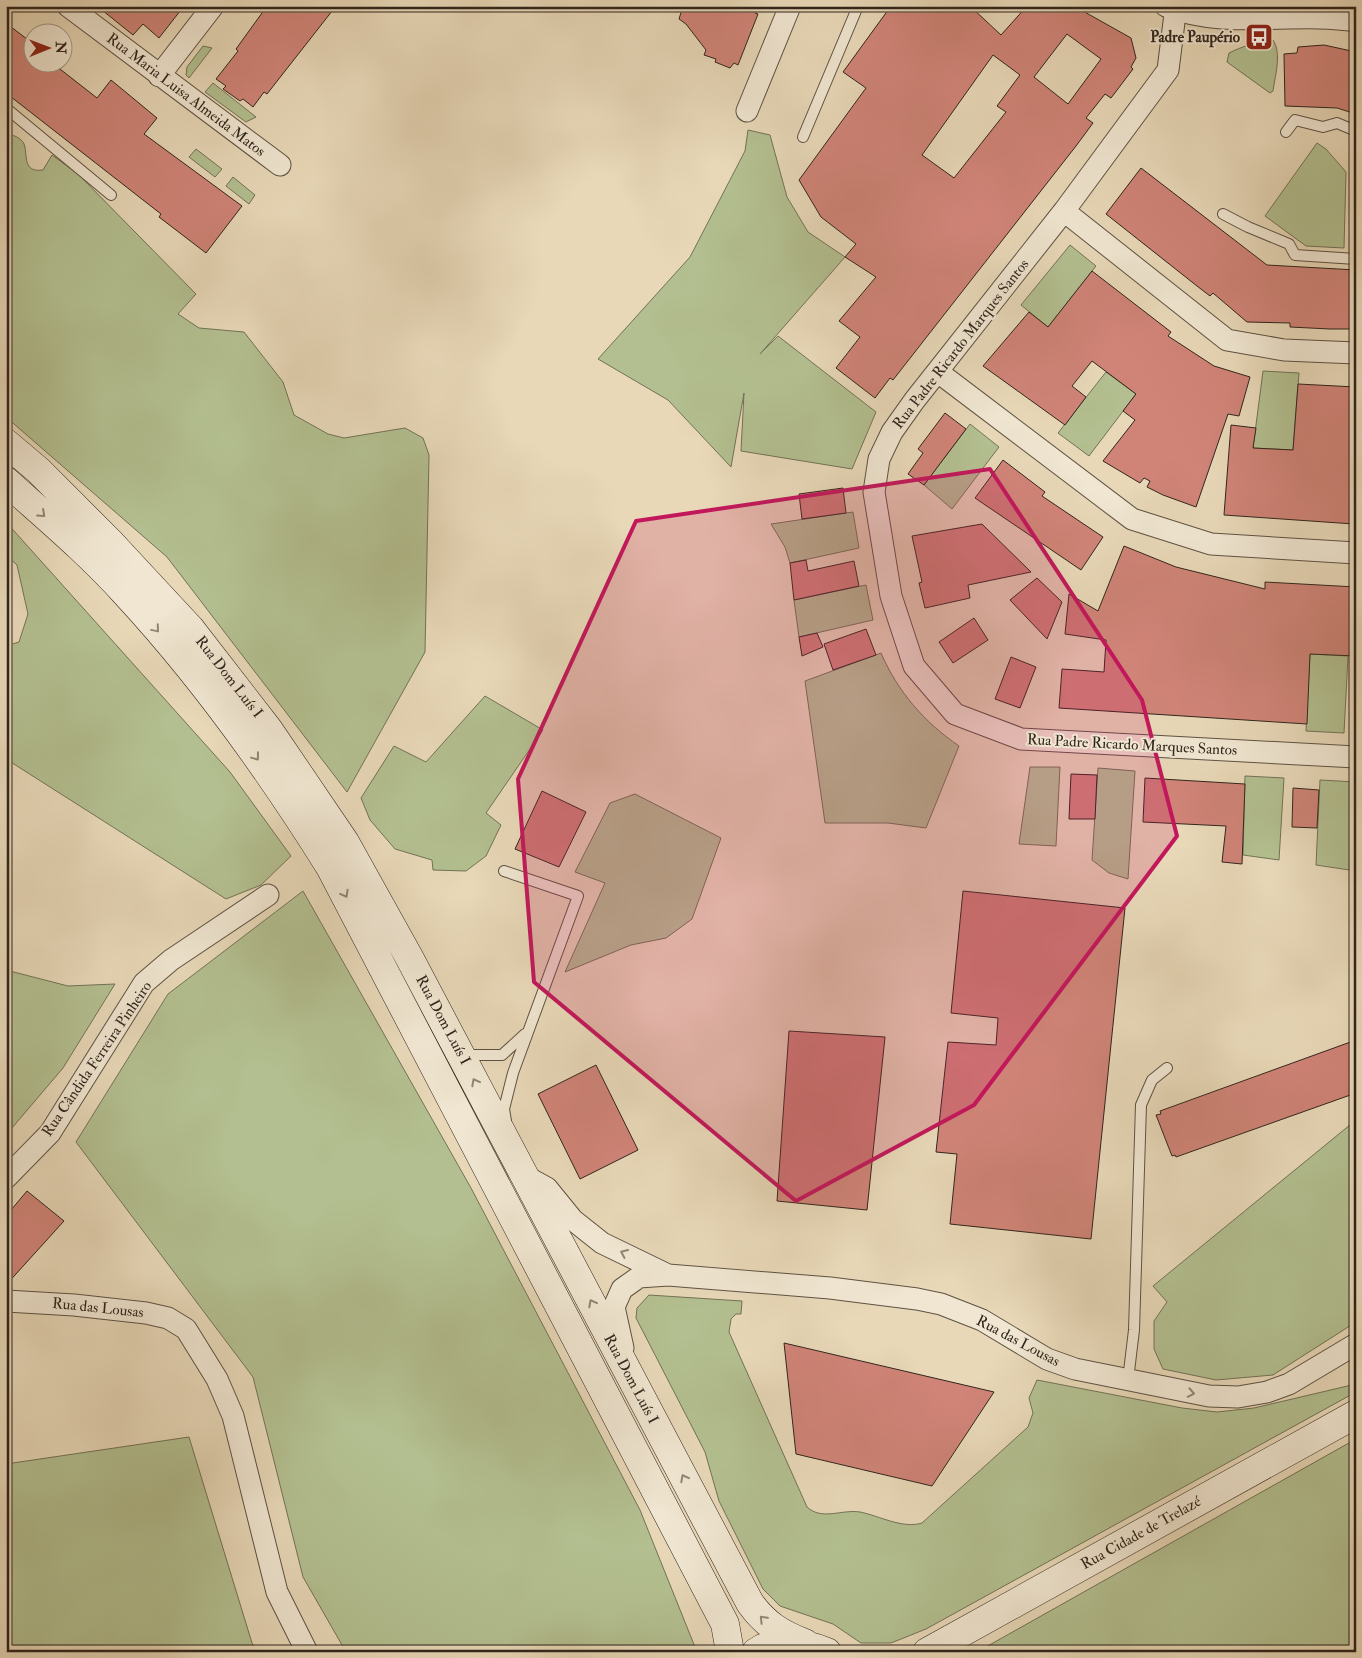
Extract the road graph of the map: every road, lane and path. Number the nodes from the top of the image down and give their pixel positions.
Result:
1 (68, 6) edge
2 (214, 6) edge
3 (790, 6) edge
4 (858, 6) edge
5 (1172, 8) edge
6 (1356, 21) edge
7 (159, 76) junction
8 (6, 108) edge
9 (747, 111) dead end
10 (1356, 131) edge
11 (1286, 132) dead end
12 (803, 137) dead end
13 (280, 165) dead end
14 (111, 195) dead end
15 (1064, 211) junction
16 (1223, 214) dead end
17 (1356, 259) edge
18 (1356, 353) edge
19 (938, 372) junction
20 (6, 443) edge
21 (6, 481) edge
22 (1356, 552) edge
23 (1356, 757) edge
24 (504, 871) dead end
25 (268, 895) dead end
26 (528, 1031) junction
27 (458, 1048) junction
28 (1167, 1068) dead end
29 (510, 1148) junction
30 (525, 1176) junction
31 (6, 1178) edge
32 (668, 1275) junction
33 (6, 1301) edge
34 (1356, 1344) edge
35 (628, 1373) junction
36 (1136, 1381) junction
37 (1356, 1414) edge
38 (816, 1648) edge
39 (307, 1652) edge
40 (730, 1652) edge
41 (756, 1652) edge
42 (927, 1652) edge

1 - 7 street, Rua Maria Luisa Almeida Matos
2 - 7 street
3 - 9 street
4 - 12 lane
5 - 6 street
5 - 15 street, Rua Padre Ricardo Marques Santos
7 - 13 street, Rua Maria Luisa Almeida Matos
8 - 14 lane
10 - 11 lane
15 - 18 street
15 - 19 street, Rua Padre Ricardo Marques Santos
16 - 17 lane
19 - 22 street
19 - 23 street, Rua Padre Ricardo Marques Santos
20 - 27 main road, Rua Dom Luís I
21 -> 40 main road, Rua Dom Luís I
24 - 26 lane
25 - 31 street, Rua Cândida Ferreira Pinheiro
26 - 27 lane
26 - 29 lane
29 -> 27 main road, Rua Dom Luís I
28 - 36 lane
29 - 30 main road, Rua Dom Luís I
32 -> 30 street, Rua das Lousas
35 -> 30 main road, Rua Dom Luís I
32 - 35 street, Rua das Lousas
32 - 36 street, Rua das Lousas
33 - 39 street, Rua das Lousas
36 -> 34 street, Rua das Lousas
38 -> 35 main road, Rua Dom Luís I
37 - 42 main road, Rua Cidade de Trelazé
38 - 41 main road

